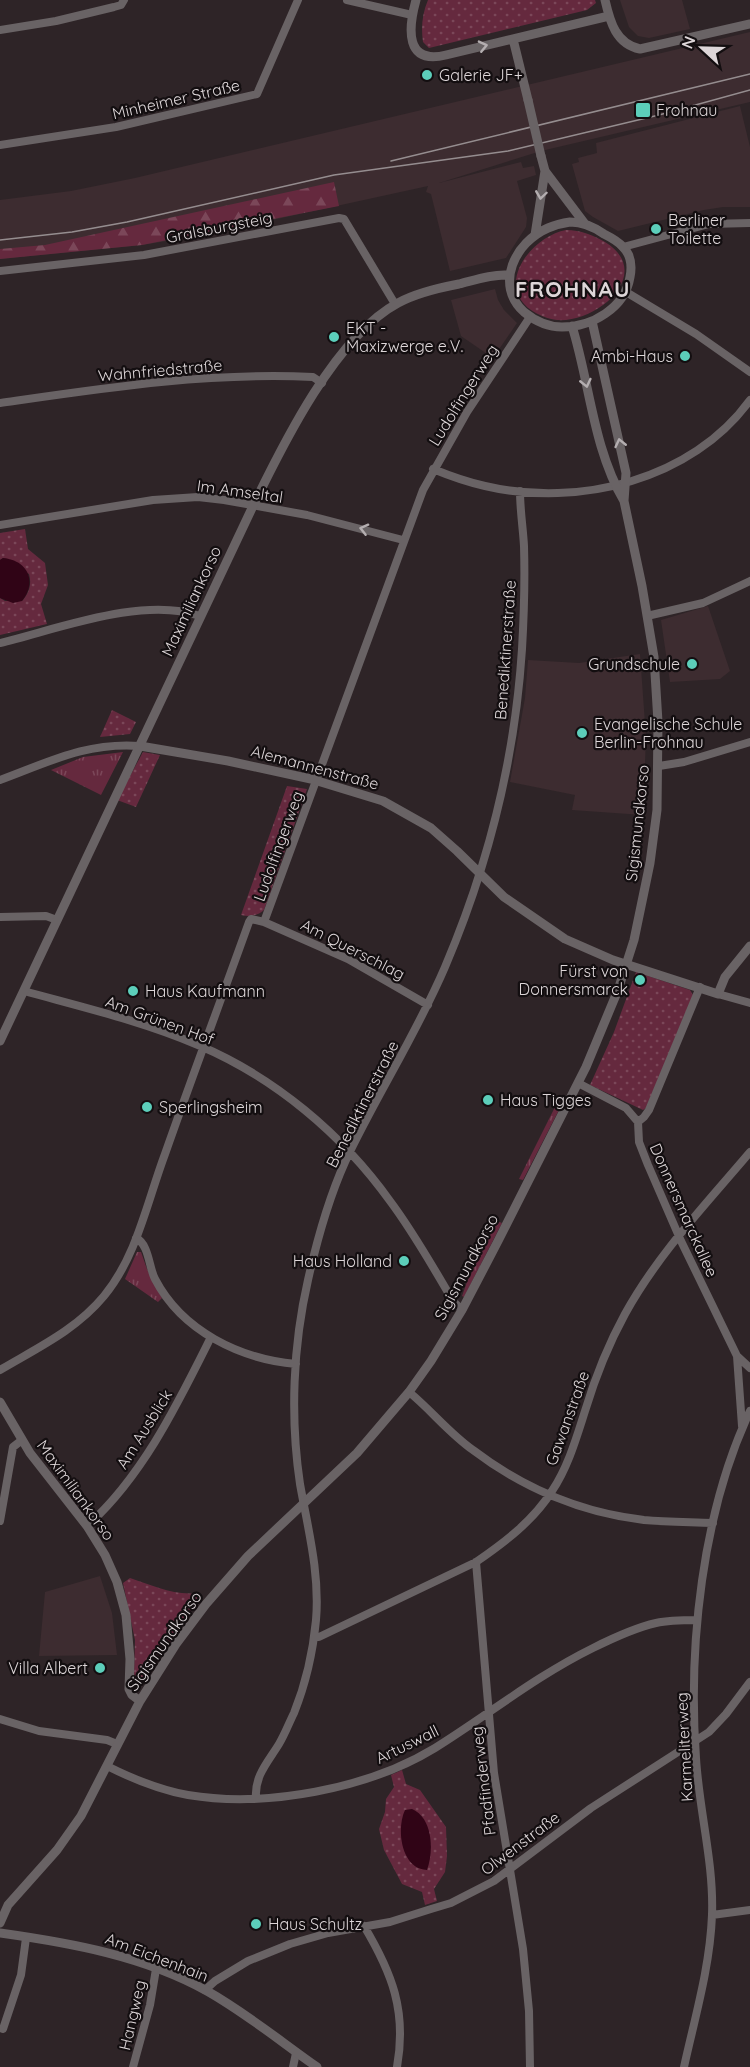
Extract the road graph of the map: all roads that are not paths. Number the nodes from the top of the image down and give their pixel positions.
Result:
1 (298, 0) edge
2 (347, 0) edge
3 (416, 0) edge
4 (605, 0) edge
5 (122, 2) edge
6 (412, 15) junction
7 (609, 16) junction
8 (750, 24) edge
9 (0, 30) edge
10 (513, 39) junction
11 (0, 145) edge
12 (545, 171) junction
13 (750, 223) edge
14 (585, 224) junction
15 (535, 235) junction
16 (623, 247) junction
17 (0, 271) edge
18 (508, 275) junction
19 (626, 292) junction
20 (395, 304) junction
21 (530, 317) junction
22 (592, 321) junction
23 (572, 326) junction
24 (750, 372) edge
25 (322, 383) junction
26 (750, 400) edge
27 (0, 403) edge
28 (433, 469) junction
29 (626, 482) junction
30 (615, 486) junction
31 (520, 492) junction
32 (624, 501) junction
33 (253, 506) junction
34 (0, 525) edge
35 (403, 540) junction
36 (750, 581) edge
37 (200, 616) junction
38 (647, 616) junction
39 (0, 643) edge
40 (750, 742) edge
41 (140, 746) junction
42 (659, 766) junction
43 (0, 780) edge
44 (316, 780) junction
45 (479, 875) junction
46 (0, 917) edge
47 (57, 920) junction
48 (264, 922) junction
49 (750, 946) edge
50 (627, 964) junction
51 (700, 987) junction
52 (24, 991) junction
53 (718, 994) junction
54 (750, 1004) edge
55 (428, 1005) junction
56 (0, 1041) edge
57 (204, 1047) junction
58 (578, 1083) junction
59 (638, 1122) junction
60 (350, 1152) junction
61 (750, 1152) edge
62 (679, 1236) junction
63 (136, 1238) junction
64 (462, 1310) junction
65 (211, 1337) junction
66 (737, 1356) junction
67 (296, 1364) junction
68 (750, 1368) edge
69 (0, 1370) edge
70 (409, 1392) junction
71 (0, 1402) edge
72 (750, 1411) edge
73 (742, 1427) junction
74 (22, 1440) junction
75 (549, 1495) junction
76 (304, 1504) junction
77 (0, 1521) edge
78 (713, 1523) junction
79 (87, 1526) junction
80 (476, 1562) junction
81 (697, 1620) junction
82 (314, 1637) junction
83 (750, 1682) edge
84 (140, 1701) junction
85 (489, 1712) junction
86 (0, 1719) edge
87 (695, 1742) junction
88 (117, 1744) junction
89 (107, 1766) junction
90 (256, 1799) junction
91 (509, 1871) junction
92 (750, 1910) edge
93 (712, 1915) junction
94 (0, 1923) edge
95 (364, 1926) junction
96 (0, 1933) edge
97 (26, 1938) junction
98 (156, 1969) junction
99 (205, 1990) junction
100 (3, 2029) dead end
101 (296, 2053) junction
102 (134, 2067) edge
103 (293, 2067) edge
104 (317, 2067) edge
105 (397, 2067) edge
106 (530, 2067) edge
107 (684, 2067) edge

1 - 11 street, Minheimer Straße
2 - 6 street
3 - 6 street
4 - 7 street
5 - 9 street
6 -> 10 street
7 - 8 street
7 - 10 street
10 - 12 street, bridge
12 - 14 street
12 -> 15 street
13 - 16 street
14 - 15 street
14 - 16 street
15 - 18 street
16 - 19 street
17 - 20 street, Gralsburgsteig
18 - 20 street, Maximiliankorso
18 - 21 street
19 - 22 street
19 - 24 street
20 - 25 street, Maximiliankorso
21 - 23 street
21 - 28 street, Ludolfingerweg
22 - 23 street
29 -> 22 street, Sigismundkorso
23 -> 30 street, Sigismundkorso
25 - 27 street, Wahnfriedstraße
25 - 33 street, Maximiliankorso
26 - 29 street
28 - 31 street
28 - 35 street, Ludolfingerweg
29 - 30 street
29 - 32 street, Sigismundkorso
30 - 31 street
30 - 32 street, Sigismundkorso
31 - 45 street, Benediktinerstraße
32 - 38 street, Sigismundkorso
33 - 34 street, Im Amseltal
35 -> 33 street, Im Amseltal
33 - 37 street, Maximiliankorso
35 - 44 street, Ludolfingerweg
36 - 38 street
37 - 39 street
37 - 41 street, Maximiliankorso
38 - 42 street, Sigismundkorso
40 - 42 street
41 - 43 street, Alemannenstraße
41 - 44 street, Alemannenstraße
41 - 47 street, Maximiliankorso
42 - 50 street, Sigismundkorso
44 - 45 street, Alemannenstraße
44 - 48 street, Ludolfingerweg
45 - 50 street, Alemannenstraße
45 - 55 street, Benediktinerstraße
46 - 47 street
47 - 52 street, Maximiliankorso
48 - 55 street, Am Querschlag
48 - 57 street, Ludolfingerweg
49 - 53 street
50 - 51 street, Alemannenstraße
50 - 58 street, Sigismundkorso
51 - 53 street, Alemannenstraße
51 - 59 street
52 - 56 street, Maximiliankorso
52 - 57 street, Am Grünen Hof
53 - 54 street, Alemannenstraße
55 - 60 street, Benediktinerstraße
57 - 60 street, Am Grünen Hof
57 - 63 street, Ludolfingerweg
58 - 59 street
58 - 64 street, Sigismundkorso
59 - 62 street, Donnersmarckallee
60 - 64 street, Am Grünen Hof
60 - 67 street, Benediktinerstraße
61 - 62 street, Gawanstraße
62 - 66 street, Donnersmarckallee
62 - 75 street, Gawanstraße
63 - 65 street
63 - 69 street, Ludolfingerweg
64 - 70 street, Sigismundkorso
65 - 67 street
65 - 79 street, Am Ausblick
66 - 68 street, Donnersmarckallee
66 - 73 street, Karmeliterweg
67 - 76 street, Benediktinerstraße
70 - 75 street
70 - 76 street, Sigismundkorso
71 - 74 street, Maximiliankorso
72 - 73 street, Karmeliterweg
73 - 78 street, Karmeliterweg
74 - 77 street
74 - 79 street, Maximiliankorso
75 - 78 street
75 - 80 street, Gawanstraße
76 - 82 street, Benediktinerstraße
76 - 84 street, Sigismundkorso
78 - 81 street, Karmeliterweg
79 - 84 street, Maximiliankorso
80 - 82 street, Gawanstraße
80 - 85 street, Pfadfinderweg
81 - 85 street, Artuswall
81 - 87 street, Karmeliterweg
82 - 90 street, Benediktinerstraße
83 - 87 street, Olwenstraße
84 - 88 street, Sigismundkorso
85 - 90 street, Artuswall
85 - 91 street, Pfadfinderweg
86 - 88 street
87 - 91 street, Olwenstraße
87 - 93 street, Karmeliterweg
88 - 89 street, Sigismundkorso
89 - 90 street, Artuswall
89 - 94 street, Sigismundkorso
91 - 95 street, Olwenstraße
91 - 106 street, Pfadfinderweg
92 - 93 street
93 - 107 street, Karmeliterweg
95 - 99 street, Olwenstraße
95 - 105 street
96 - 97 street, Am Eichenhain
97 - 98 street, Am Eichenhain
97 - 100 street
98 - 99 street, Am Eichenhain
98 - 102 street, Hangweg
99 - 101 street, Am Eichenhain
101 - 103 street
101 - 104 street, Am Eichenhain

